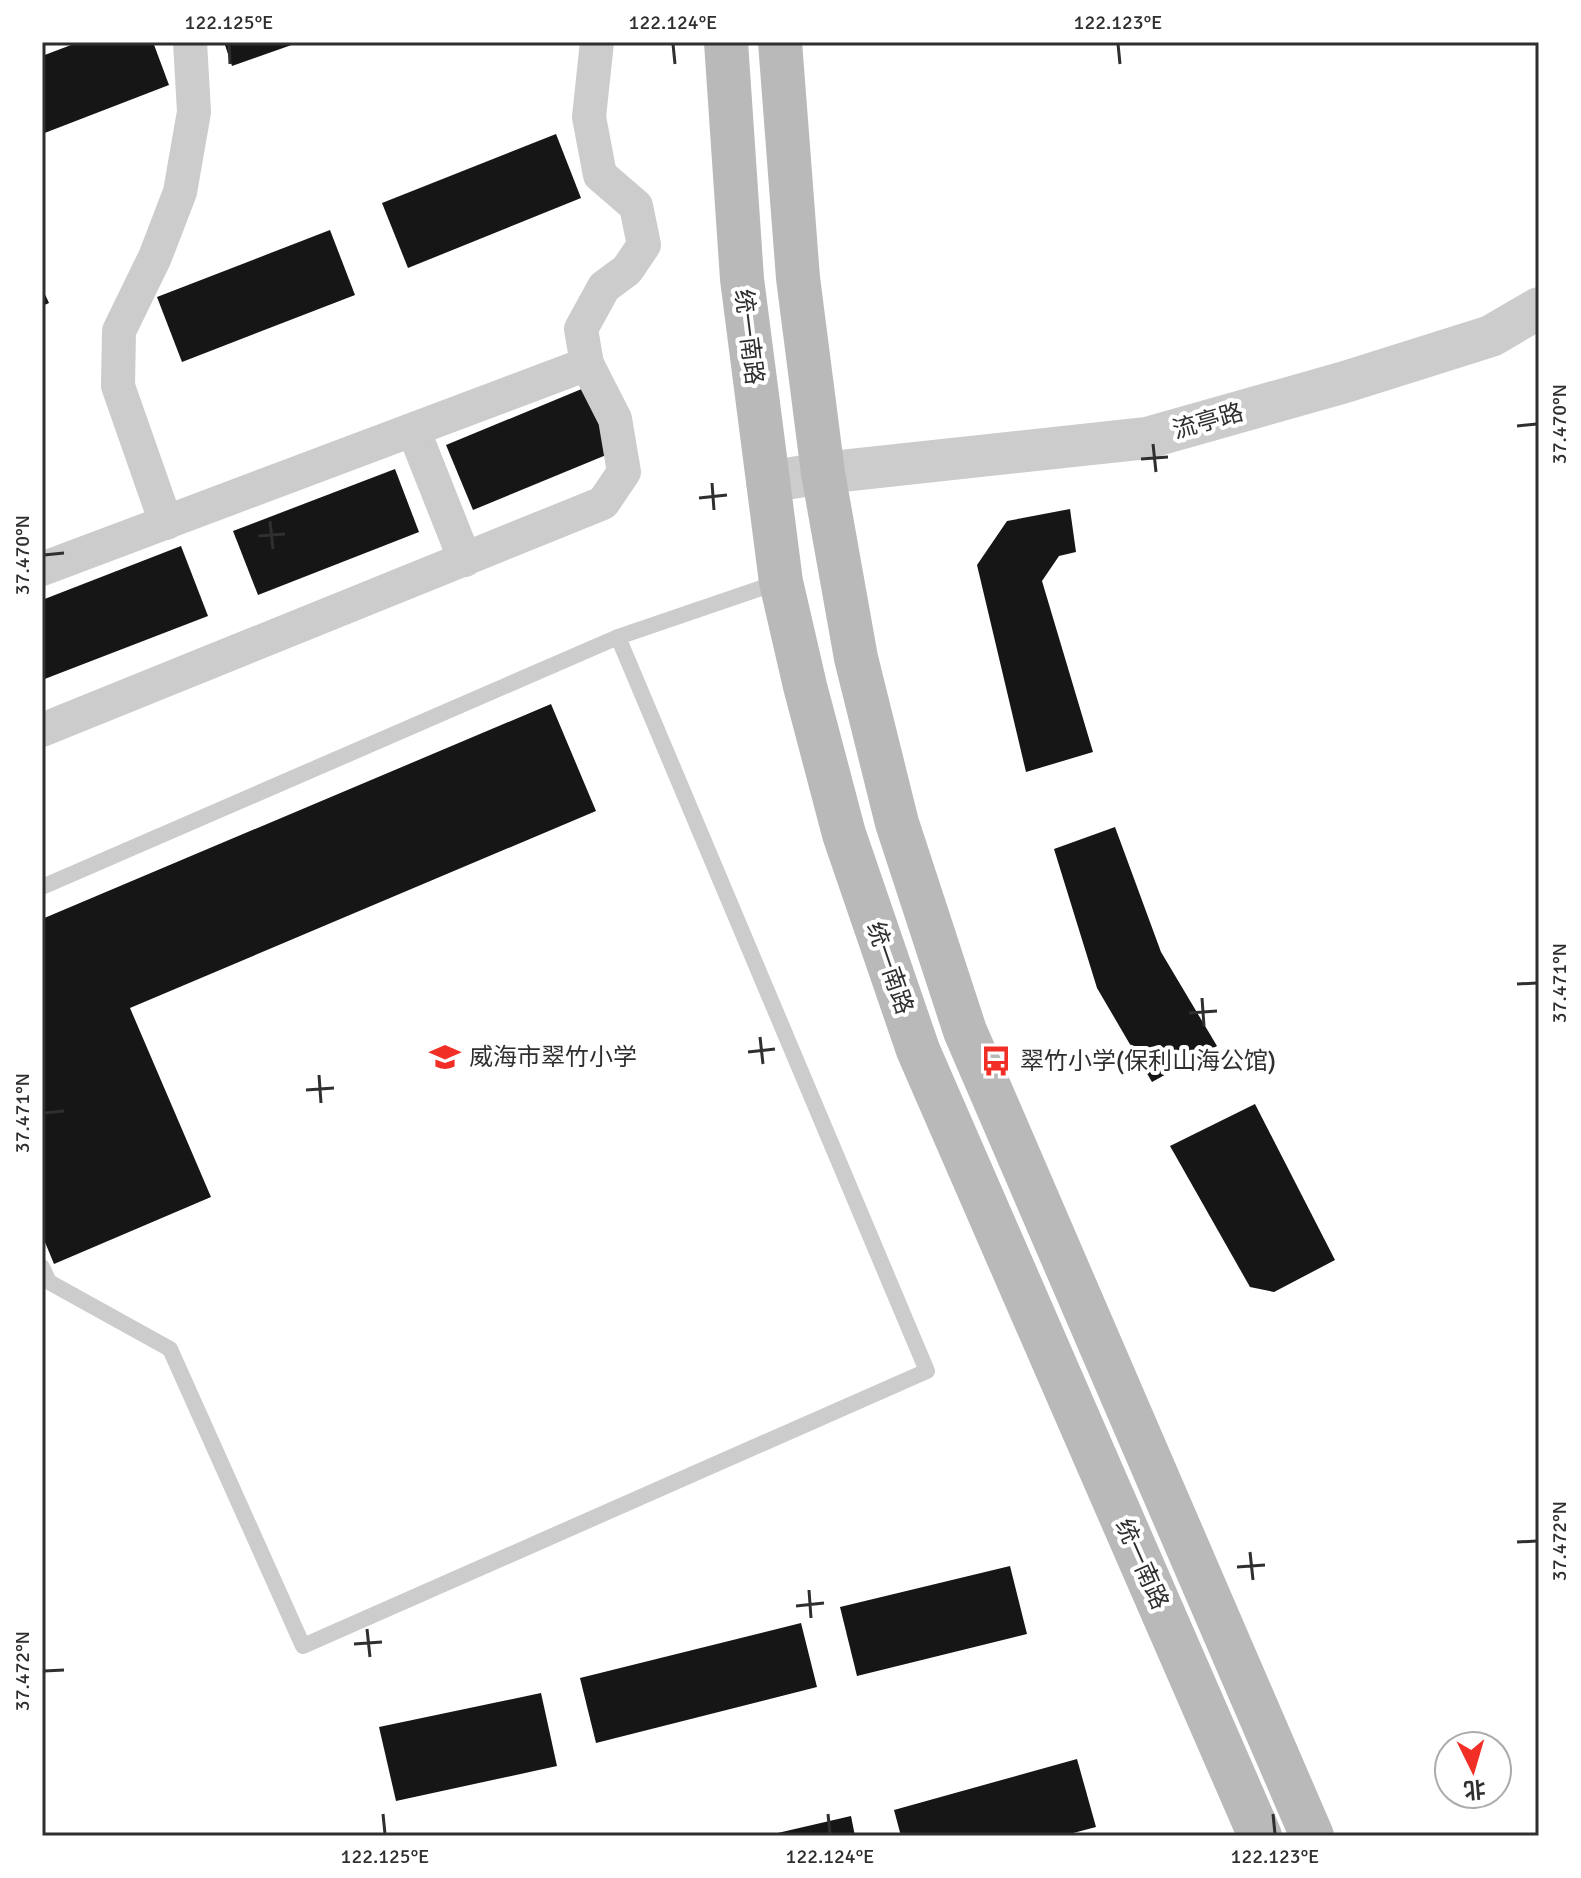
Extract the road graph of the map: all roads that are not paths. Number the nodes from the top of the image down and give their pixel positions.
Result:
1 (190, 42) edge
2 (597, 42) edge
3 (726, 42) edge
4 (780, 42) edge
5 (1539, 308) edge
6 (587, 364) junction
7 (417, 439) dead end
8 (823, 473) junction
9 (767, 482) junction
10 (166, 523) junction
11 (465, 560) junction
12 (42, 569) edge
13 (781, 582) junction
14 (618, 637) junction
15 (42, 730) edge
16 (42, 887) edge
17 (42, 1267) edge
18 (1260, 1836) edge
19 (1312, 1836) edge

1 - 10 street
2 - 6 street
3 - 9 main road, 统一南路
4 - 8 main road, 统一南路
5 - 8 street, 流亭路
6 - 10 street
6 - 11 street
7 - 11 street
8 - 9 street, 流亭路
8 - 19 main road, 统一南路
9 - 13 main road, 统一南路
10 - 12 street
11 - 15 street
13 - 14 lane
13 - 18 main road, 统一南路
14 - 16 lane
14 - 17 lane

